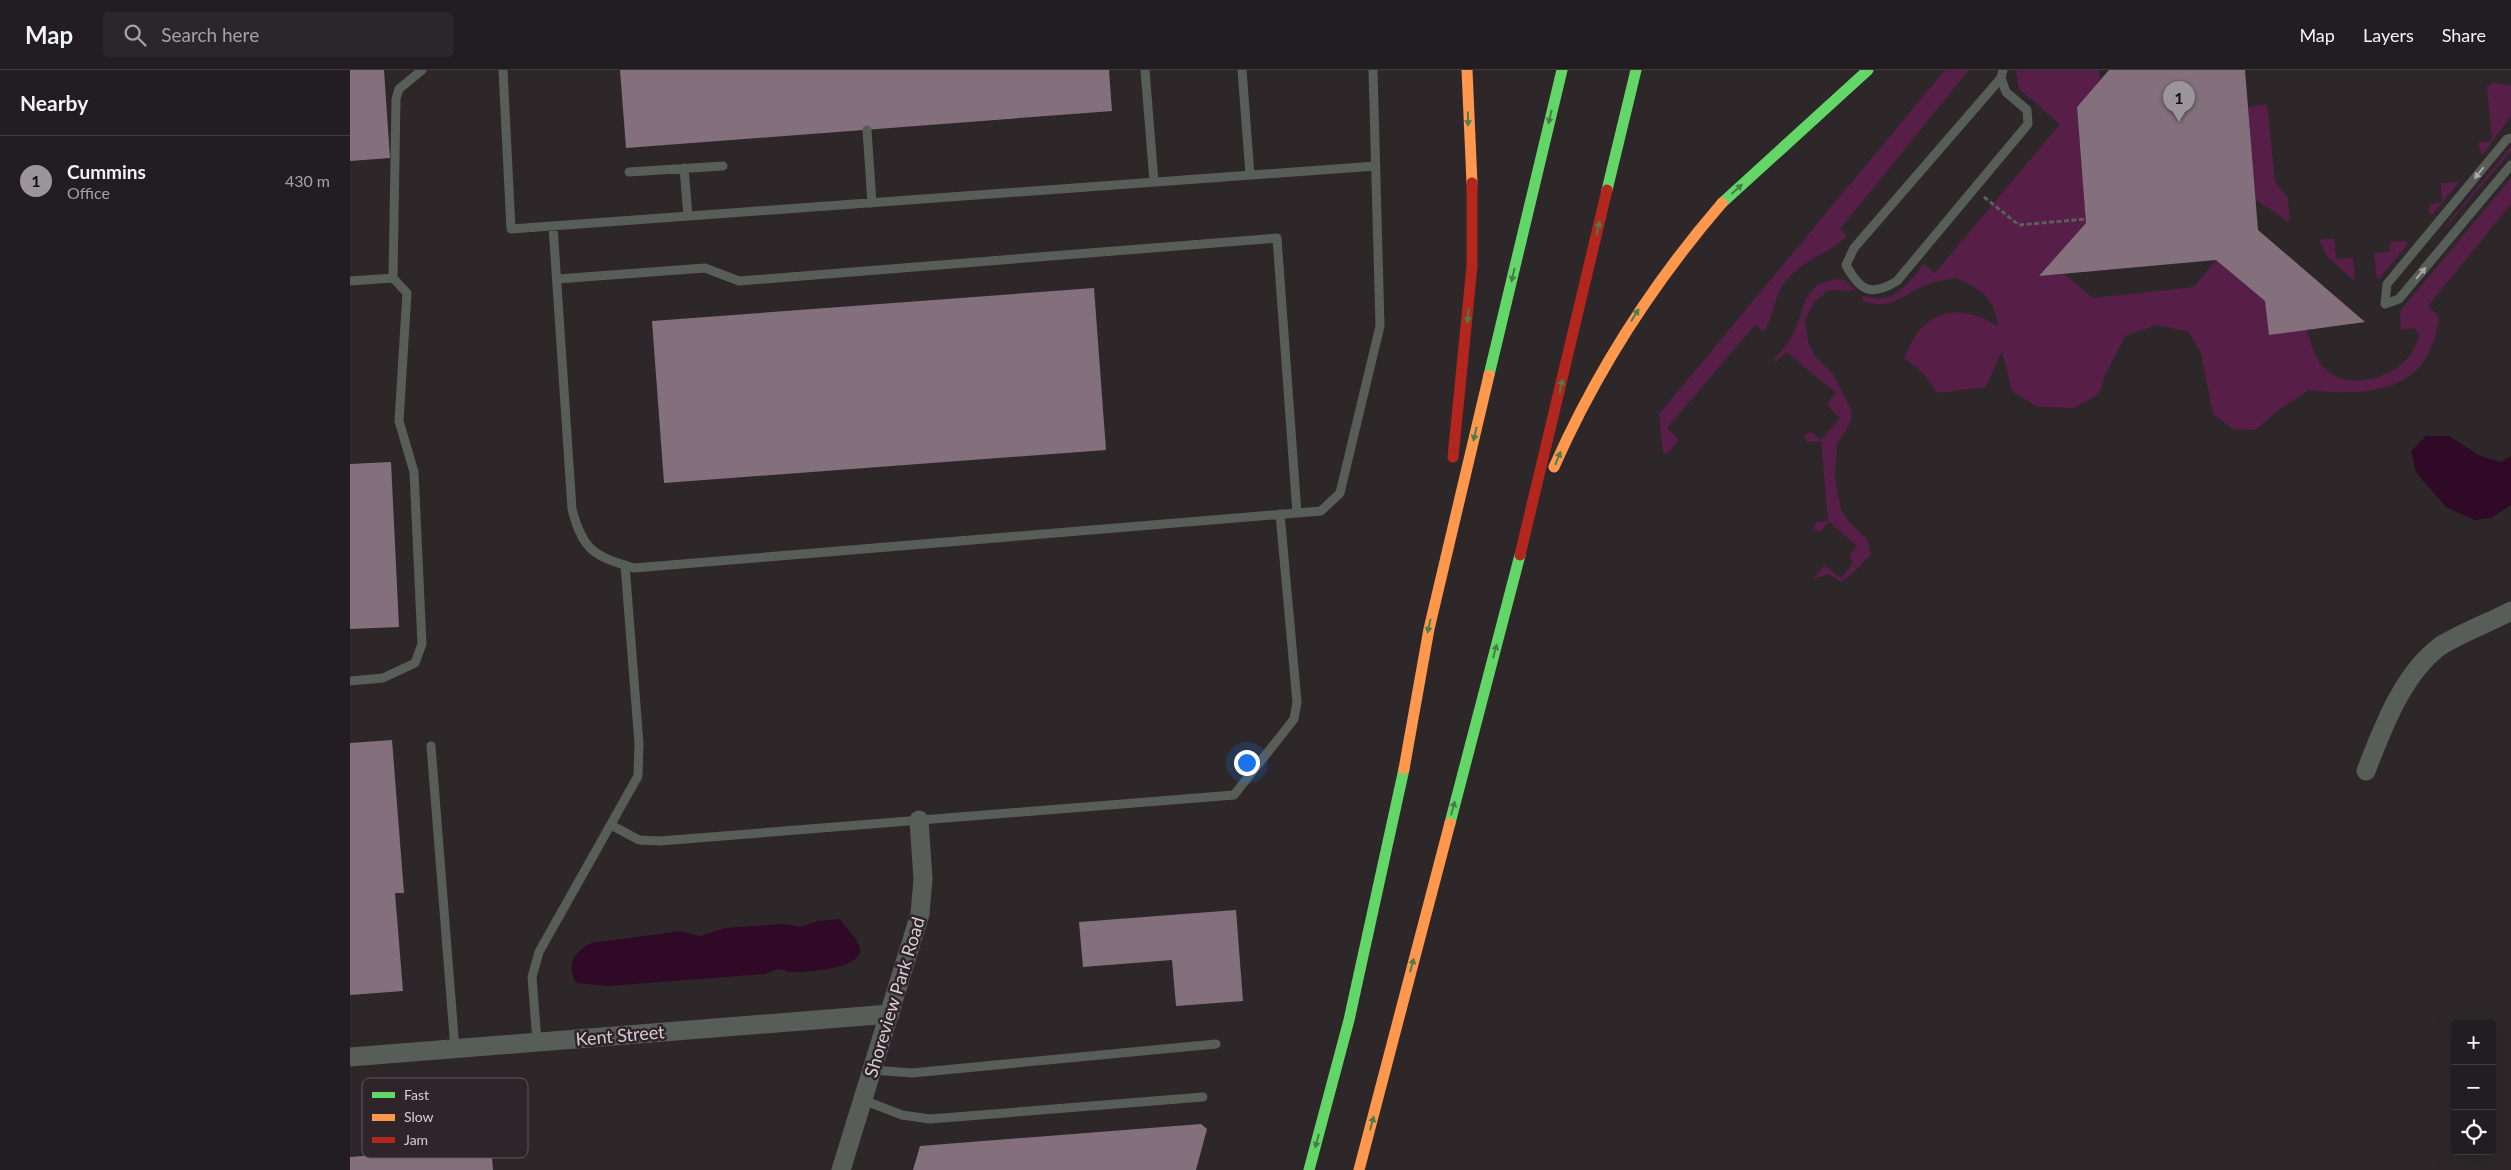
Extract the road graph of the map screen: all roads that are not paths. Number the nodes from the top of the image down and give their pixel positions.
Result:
1 (422, 70) edge
2 (503, 70) edge
3 (1145, 70) edge
4 (1242, 70) edge
5 (1373, 70) edge
6 (1467, 70) edge
7 (1562, 70) edge
8 (1636, 70) edge
9 (1868, 70) edge
10 (2002, 74) edge
11 (867, 130) dead end
12 (2511, 138) edge
13 (2511, 165) edge
14 (723, 166) dead end
15 (1376, 166) junction
16 (684, 168) junction
17 (629, 172) dead end
18 (1250, 176) junction
19 (1154, 182) junction
20 (872, 202) junction
21 (688, 216) junction
22 (553, 226) junction
23 (393, 278) junction
24 (557, 279) junction
25 (350, 281) edge
26 (1452, 464) dead end
27 (1444, 512) dead end
28 (1297, 513) junction
29 (1280, 514) junction
30 (625, 565) junction
31 (1517, 570) junction
32 (1436, 599) junction
33 (2511, 611) edge
34 (350, 681) edge
35 (431, 746) dead end
36 (2366, 772) dead end
37 (920, 820) junction
38 (611, 826) junction
39 (890, 1014) junction
40 (537, 1042) junction
41 (1216, 1044) dead end
42 (454, 1048) junction
43 (350, 1057) edge
44 (872, 1070) junction
45 (1203, 1097) dead end
46 (863, 1100) junction
47 (842, 1170) edge
48 (1309, 1170) edge
49 (1359, 1170) edge

1 - 23 lane
2 - 22 lane
3 - 19 lane
4 - 18 lane
5 - 15 lane
6 -> 26 highway
7 -> 32 highway
31 -> 8 highway
31 -> 9 highway
10 - 10 lane
11 - 20 lane
12 -> 13 lane
14 - 16 lane
15 - 18 lane
15 - 28 lane
16 - 17 lane
16 - 21 lane
18 - 19 lane
19 - 20 lane
20 - 21 lane
21 - 22 lane
22 - 24 lane
23 - 25 lane
23 - 34 lane
24 - 28 lane
24 - 30 lane
27 - 32 highway
28 - 29 lane
29 - 30 lane
29 - 37 lane
30 - 38 lane
49 -> 31 highway
32 -> 48 highway
33 - 36 street
35 - 42 lane
37 - 38 lane
37 - 39 street, Shoreview Park Road
38 - 40 lane
39 - 40 street, Kent Street
39 - 44 street, Shoreview Park Road
40 - 42 street, Kent Street
41 - 44 lane
42 - 43 street, Kent Street
44 - 46 street, Shoreview Park Road
45 - 46 lane
46 - 47 street, Shoreview Park Road

